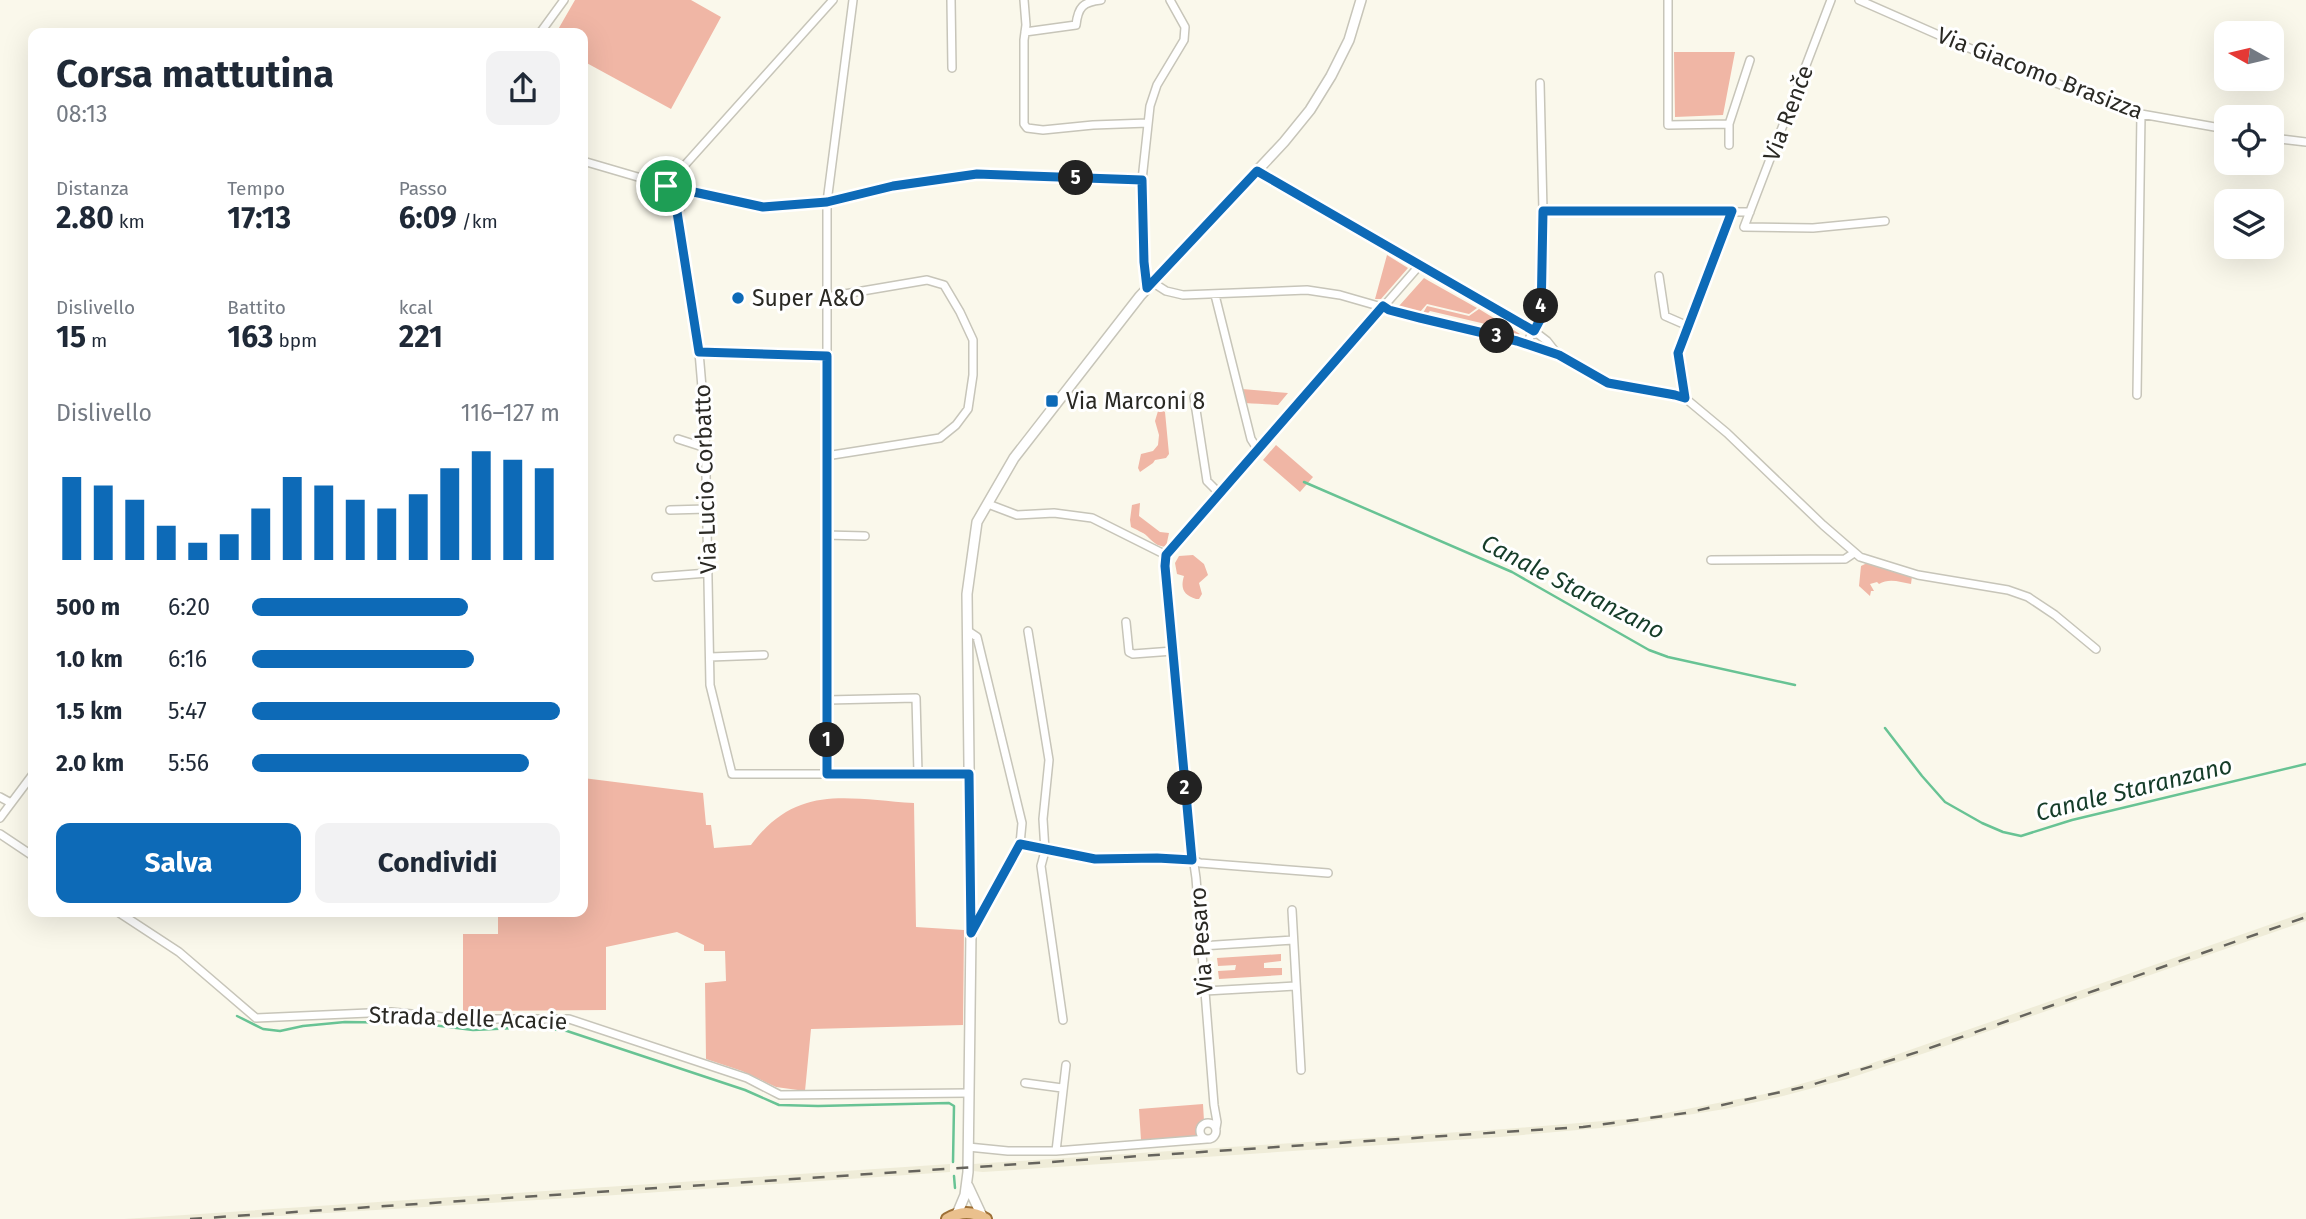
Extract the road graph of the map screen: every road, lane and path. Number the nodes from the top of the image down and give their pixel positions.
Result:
1 (564, 0) edge
2 (833, 0) edge
3 (853, 0) edge
4 (951, 0) edge
5 (1024, 0) edge
6 (1101, 0) edge
7 (1170, 0) edge
8 (1362, 0) edge
9 (1668, 0) edge
10 (1831, 0) edge
11 (1859, 0) edge
12 (544, 28) edge
13 (1025, 32) junction
14 (1750, 60) dead end
15 (952, 68) dead end
16 (1540, 83) dead end
17 (2141, 114) junction
18 (1148, 123) junction
19 (1729, 124) junction
20 (2214, 128) edge
21 (2284, 139) edge
22 (2306, 142) edge
23 (1728, 145) dead end
24 (588, 163) edge
25 (1257, 171) junction
26 (1142, 180) junction
27 (666, 186) junction
28 (689, 192) junction
29 (827, 202) junction
30 (1543, 211) junction
31 (1732, 211) junction
32 (677, 212) junction
33 (1750, 212) junction
34 (1885, 221) dead end
35 (1419, 266) junction
36 (1659, 276) dead end
37 (1150, 285) junction
38 (1215, 295) junction
39 (827, 297) junction
40 (1383, 306) junction
41 (1688, 326) junction
42 (1534, 331) junction
43 (1526, 344) junction
44 (699, 352) junction
45 (1559, 355) junction
46 (827, 356) junction
47 (2137, 395) dead end
48 (1194, 397) dead end
49 (1685, 398) junction
50 (678, 439) dead end
51 (706, 448) junction
52 (1258, 450) junction
53 (826, 456) junction
54 (1219, 492) junction
55 (988, 504) junction
56 (707, 509) junction
57 (670, 510) dead end
58 (825, 535) junction
59 (865, 536) dead end
60 (1854, 552) junction
61 (1166, 555) junction
62 (1711, 560) dead end
63 (708, 573) junction
64 (656, 576) dead end
65 (1126, 622) dead end
66 (968, 631) junction
67 (1028, 631) dead end
68 (2096, 649) dead end
69 (1173, 651) junction
70 (764, 655) dead end
71 (710, 657) junction
72 (827, 700) junction
73 (827, 774) junction
74 (918, 774) junction
75 (969, 774) junction
76 (28, 781) edge
77 (0, 797) edge
78 (11, 803) junction
79 (0, 818) edge
80 (0, 834) edge
81 (1020, 844) junction
82 (1045, 850) junction
83 (28, 853) edge
84 (1192, 860) junction
85 (1328, 873) dead end
86 (1292, 910) dead end
87 (126, 917) edge
88 (971, 933) junction
89 (1293, 940) junction
90 (1201, 946) junction
91 (1296, 986) junction
92 (1205, 991) junction
93 (1063, 1020) dead end
94 (1066, 1065) dead end
95 (1301, 1069) dead end
96 (1025, 1083) dead end
97 (1062, 1088) junction
98 (968, 1093) junction
99 (1213, 1105) junction
100 (1207, 1123) junction
101 (1216, 1128) junction
102 (1207, 1139) junction
103 (968, 1147) junction
104 (1056, 1151) junction
105 (967, 1183) junction
106 (952, 1216) edge
107 (984, 1218) edge

1 - 12 street
2 - 27 street
3 - 29 street
4 - 15 street
5 - 13 street
6 - 13 street
7 - 18 street
8 - 25 street
9 - 19 street
10 - 33 street, Via Renče
11 - 17 street, Via Giacomo Brasizza
13 - 18 street
14 - 19 street
16 - 30 street
17 - 20 street, Via Giacomo Brasizza
17 - 47 street
18 - 26 street
19 - 23 street
21 - 22 street
24 - 27 street
25 - 35 street
25 - 37 street
26 - 29 street
26 - 37 street
27 - 28 street
27 - 32 street, Via Lucio Corbatto
28 - 29 street
28 - 32 street
29 - 39 street
30 - 31 street
30 - 42 street
31 - 33 street
31 - 41 street
32 - 44 street, Via Lucio Corbatto
33 - 34 street, Via Renče
35 - 40 street
35 - 42 street
36 - 41 street
37 - 38 street
37 - 55 street
38 - 40 street
38 - 52 street
39 - 46 street
39 - 53 street
40 - 43 street
40 - 52 street
41 - 49 street
42 - 43 street
42 - 45 street
43 - 45 street
44 - 46 street
44 - 51 street, Via Lucio Corbatto
45 - 49 street
46 - 53 street
48 - 54 street
49 - 60 street
50 - 51 street
51 - 56 street, Via Lucio Corbatto
52 - 54 street
53 - 58 street
54 - 61 street
55 - 61 street
55 - 66 street
56 - 57 street
56 - 63 street, Via Lucio Corbatto
58 - 59 street
58 - 72 street
60 - 62 street
60 - 68 street
61 - 69 street, Via Pesaro
63 - 64 street
63 - 71 street, Via Lucio Corbatto
65 - 69 street
66 - 75 street
66 - 81 street
67 - 82 street
69 - 84 street, Via Pesaro
70 - 71 street
71 - 73 street, Via Lucio Corbatto
72 - 73 street
72 - 74 street
73 - 74 street
74 - 75 street
75 - 88 street
76 - 78 street
77 - 78 street
78 - 79 street
80 - 83 street
81 - 82 street
81 - 88 street
82 - 84 street
82 - 93 street
84 - 85 street
84 - 90 street, Via Pesaro
86 - 89 street
87 - 98 street, Strada delle Acacie
88 - 98 street
89 - 90 street
89 - 91 street
90 - 92 street, Via Pesaro
91 - 92 street
91 - 95 street
92 - 99 street, Via Pesaro
94 - 97 street
96 - 97 street
97 - 104 street
98 - 103 street
99 - 100 street, Via Pesaro
99 - 101 street, Via Pesaro
100 - 101 street
100 - 102 street, Via Pesaro
101 - 102 street
102 - 104 street
103 - 104 street
103 - 105 street
105 - 106 street
105 - 107 street
106 - 107 main road

